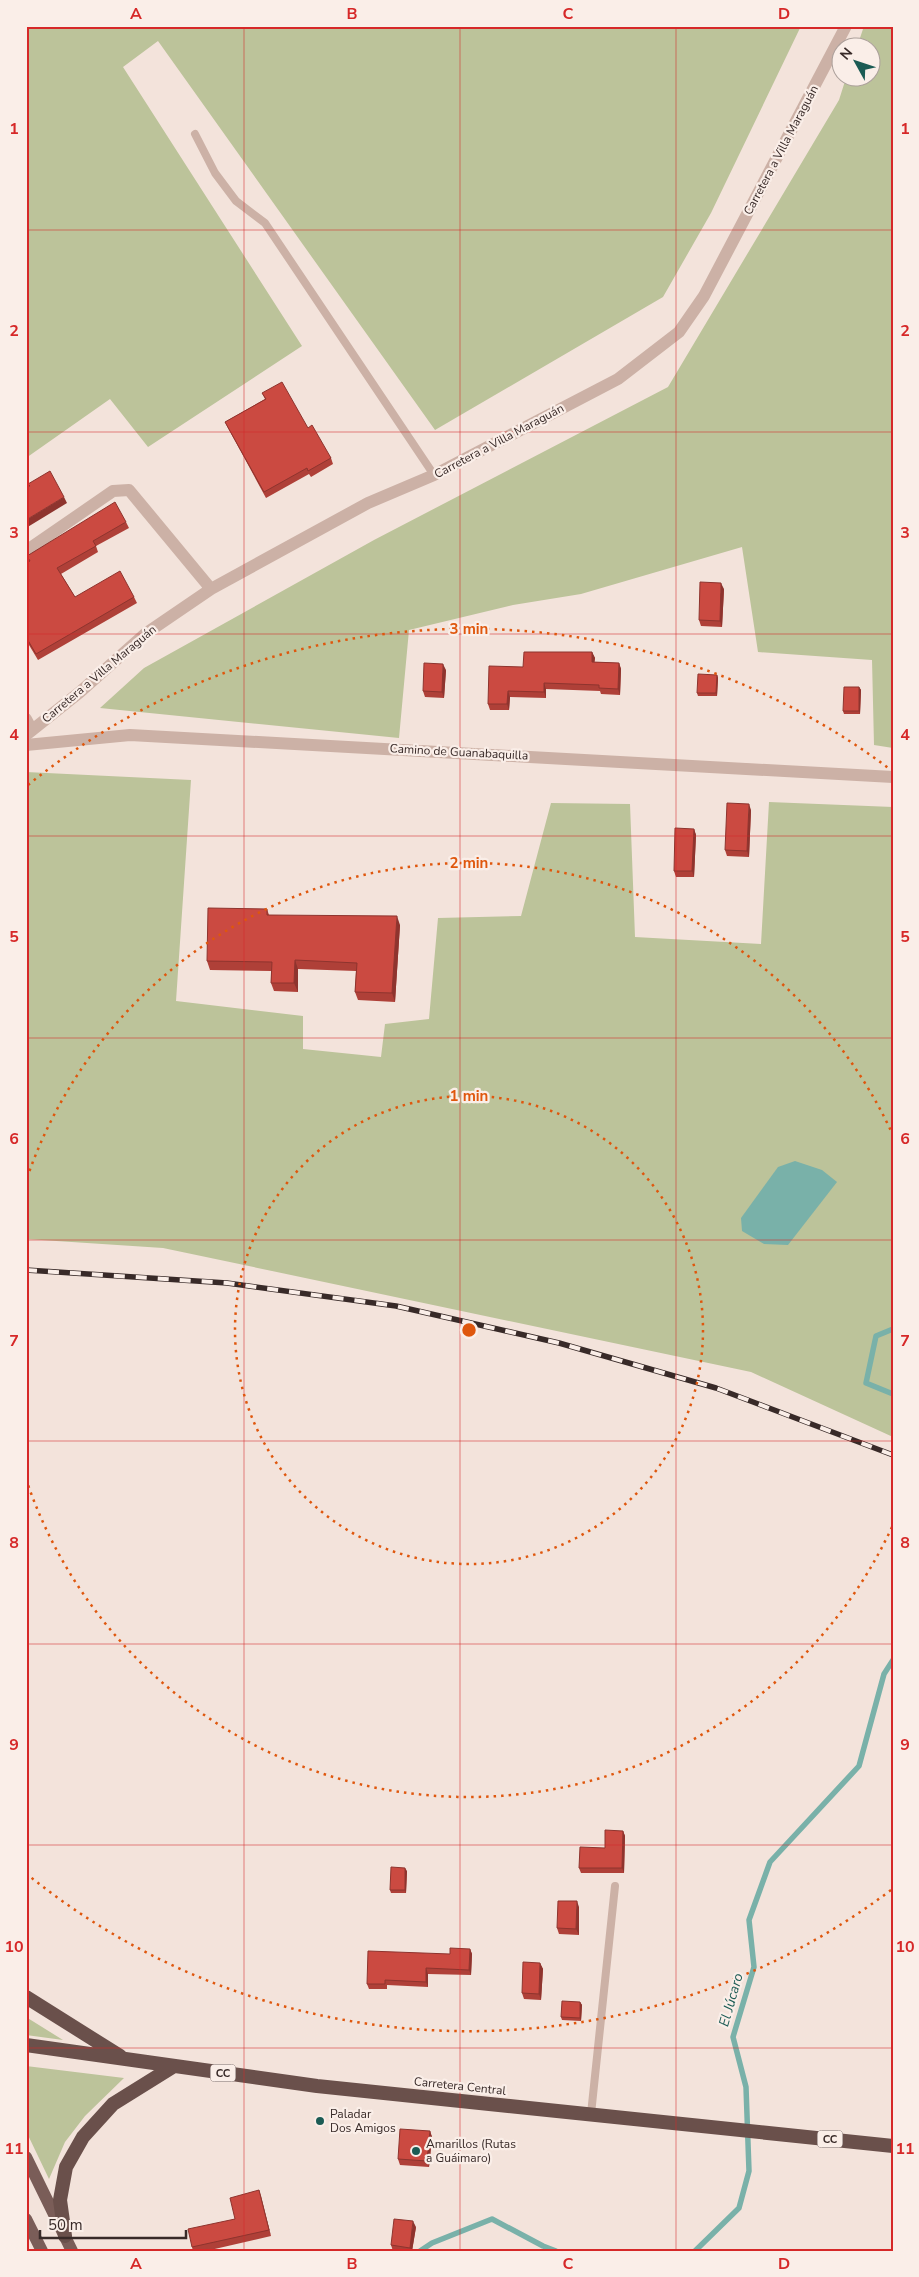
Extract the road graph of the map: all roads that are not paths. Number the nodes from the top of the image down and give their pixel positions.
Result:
1 (846, 26) edge
2 (195, 134) dead end
3 (434, 475) junction
4 (26, 551) edge
5 (211, 589) junction
6 (28, 728) edge
7 (26, 745) edge
8 (893, 776) edge
9 (615, 1886) dead end
10 (26, 1997) edge
11 (26, 2045) edge
12 (125, 2059) junction
13 (174, 2066) junction
14 (591, 2114) junction
15 (893, 2146) edge
16 (26, 2157) edge
17 (26, 2219) edge
18 (65, 2236) junction
19 (42, 2251) edge
20 (72, 2251) edge

1 - 3 street, Carretera a Villa Maraguán
2 - 3 lane
3 - 5 street, Carretera a Villa Maraguán
4 - 5 street
5 - 6 street, Carretera a Villa Maraguán
7 - 8 street, Camino de Guanabaquilla
9 - 14 lane
10 - 12 highway
11 - 12 highway, Carretera Central / CC
12 - 13 highway, Carretera Central / CC
13 - 14 highway, Carretera Central / CC
13 - 18 highway
14 - 15 highway, Carretera Central / CC
16 - 18 main road
17 - 19 main road
18 - 20 main road

